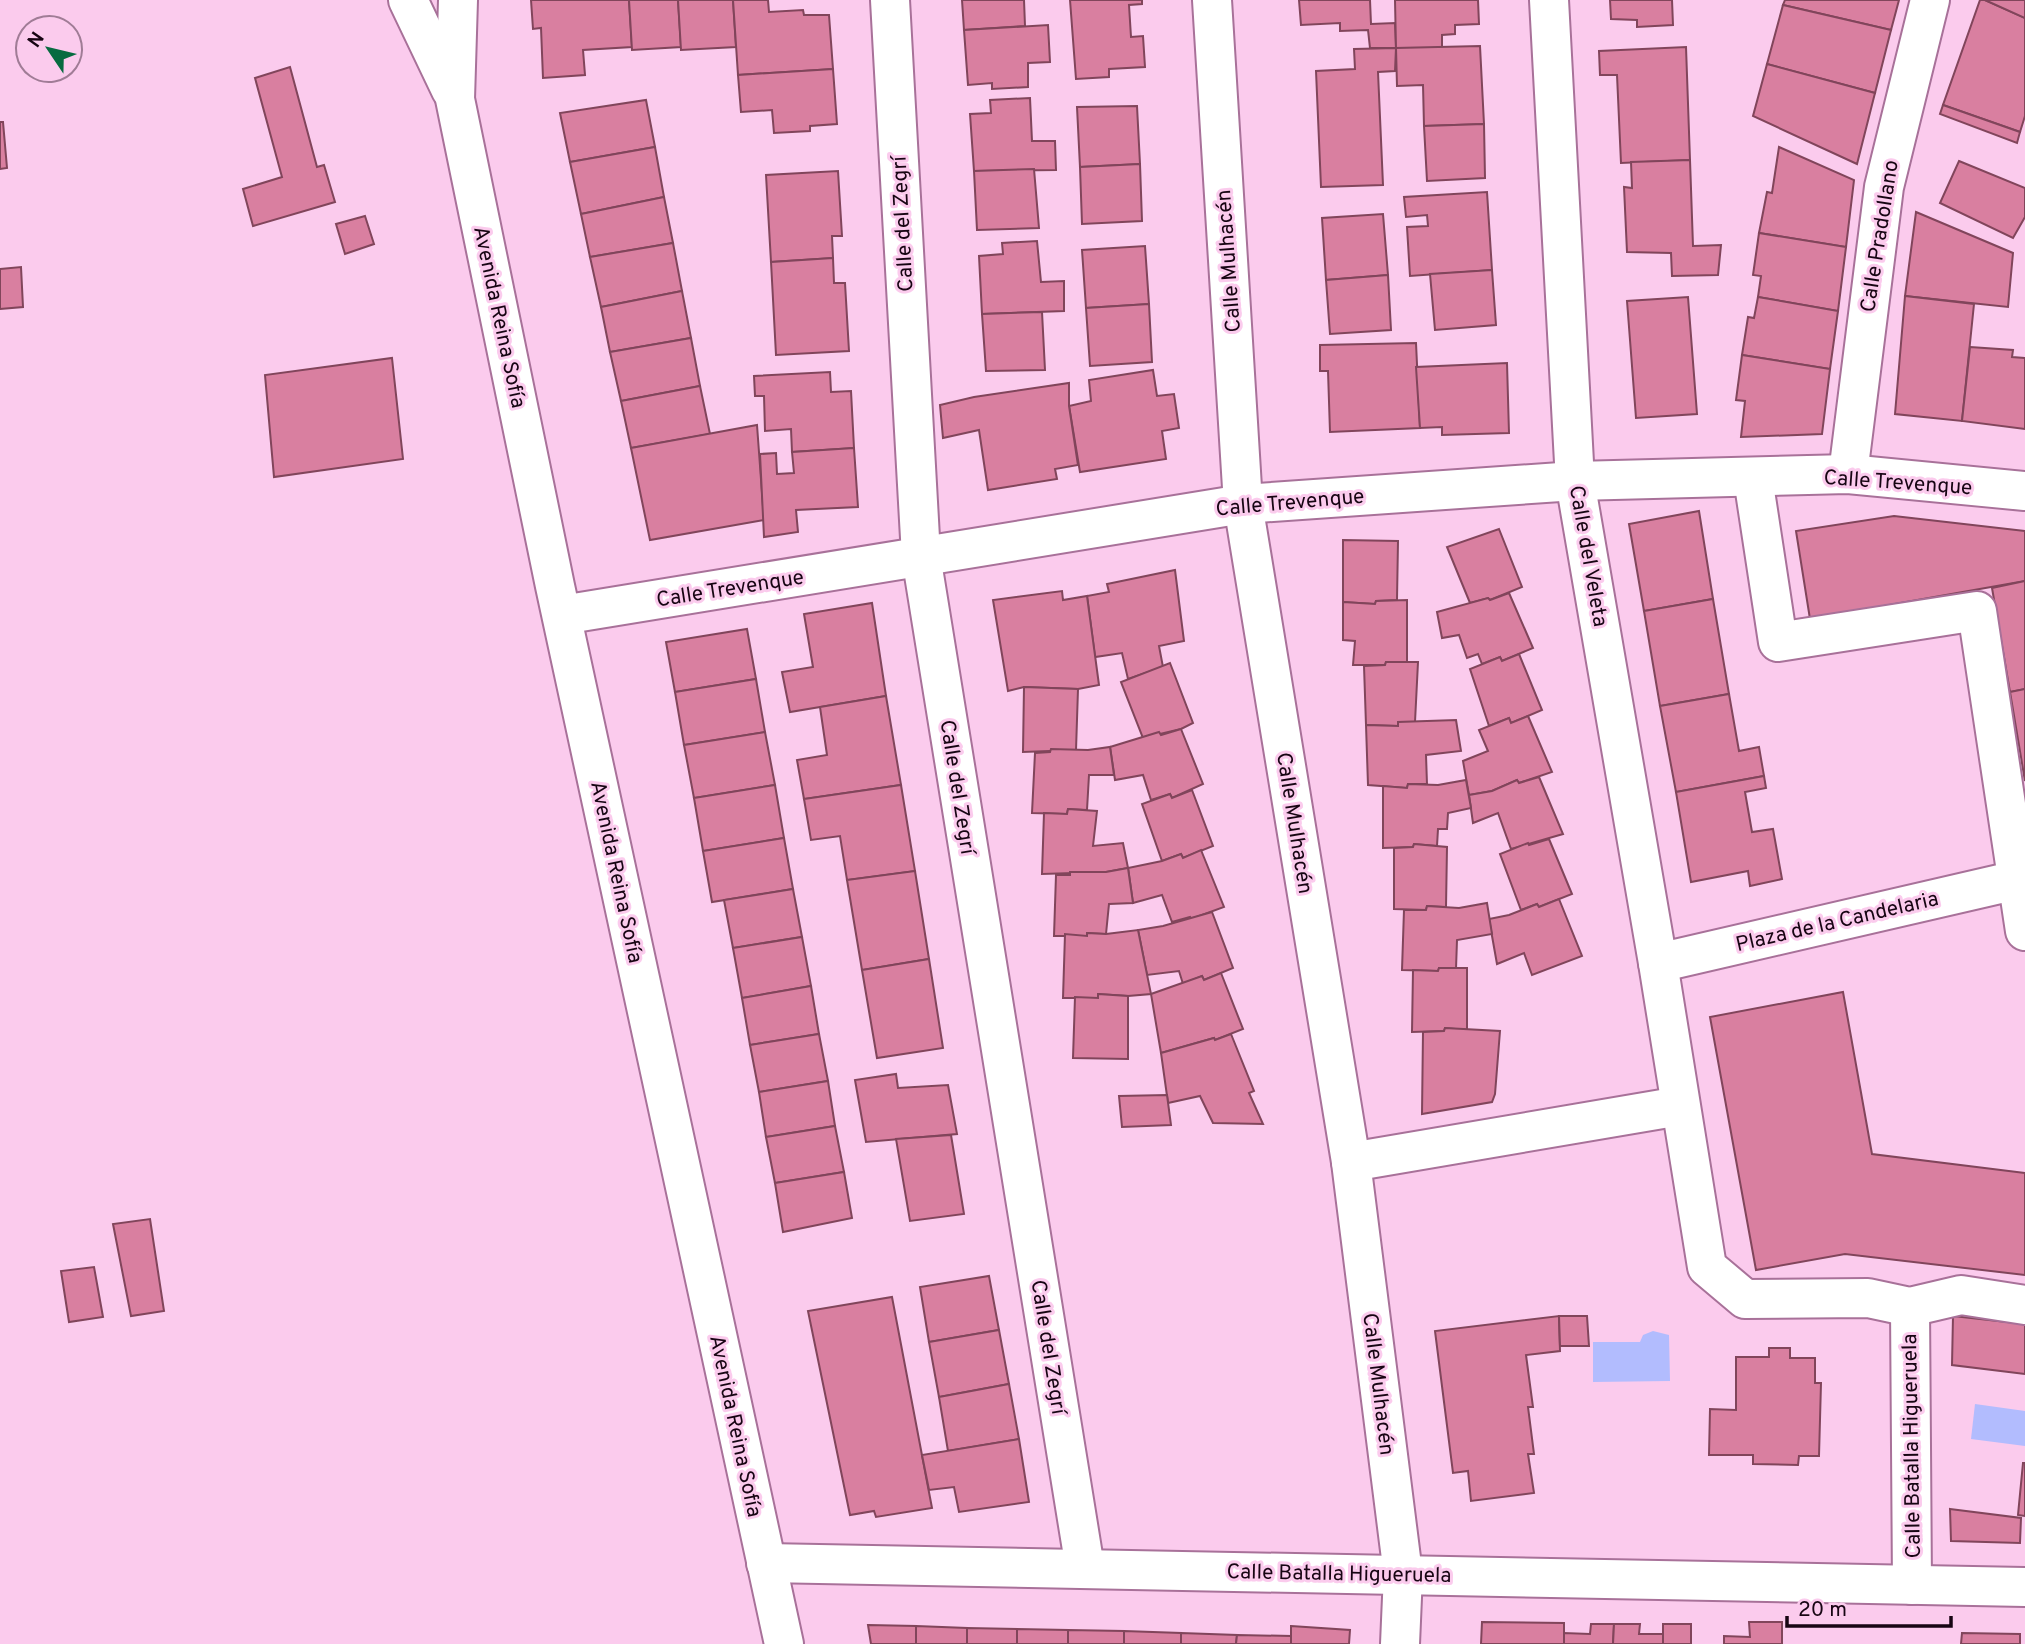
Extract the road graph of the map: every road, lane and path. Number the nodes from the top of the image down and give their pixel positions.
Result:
1 (408, 0) edge
2 (458, 0) edge
3 (890, 0) edge
4 (1212, 0) edge
5 (1549, 0) edge
6 (1930, 0) edge
7 (455, 99) junction
8 (1848, 474) junction
9 (1753, 478) junction
10 (1576, 481) junction
11 (2025, 491) edge
12 (1243, 504) junction
13 (921, 556) junction
14 (562, 615) junction
15 (2021, 878) edge
16 (2025, 931) edge
17 (1658, 962) junction
18 (1680, 1106) junction
19 (1351, 1162) junction
20 (2025, 1304) edge
21 (1910, 1307) junction
22 (766, 1563) junction
23 (1085, 1568) junction
24 (1404, 1574) junction
25 (1912, 1585) junction
26 (2025, 1587) edge
27 (784, 1644) edge
28 (1400, 1644) edge

1 - 7 street, Avenida Reina Sofía
2 - 7 street, Avenida Reina Sofía
3 - 13 street, Calle del Zegrí
4 - 12 street, Calle Mulhacén
5 - 10 street, Calle del Veleta
6 - 8 street, Calle Pradollano
7 - 14 street, Avenida Reina Sofía
8 - 9 street, Calle Trevenque
8 - 11 street, Calle Trevenque
9 - 10 street, Calle Trevenque
9 - 15 street
10 - 12 street, Calle Trevenque
10 - 17 street, Calle del Veleta
12 - 13 street, Calle Trevenque
12 - 19 street, Calle Mulhacén
13 - 14 street, Calle Trevenque
13 - 23 street, Calle del Zegrí
14 - 22 street, Avenida Reina Sofía
15 - 16 street
15 - 17 street, Plaza de la Candelaria
17 - 18 street, Calle del Veleta
18 - 19 street
18 - 21 street, Calle del Veleta
19 - 24 street, Calle Mulhacén
20 - 21 street
21 - 25 street, Calle Batalla Higueruela
22 - 23 street, Calle Batalla Higueruela
22 - 27 street, Avenida Reina Sofía
23 - 24 street, Calle Batalla Higueruela
24 - 25 street, Calle Batalla Higueruela
24 - 28 street, Calle Mulhacén
25 - 26 street, Calle Batalla Higueruela

